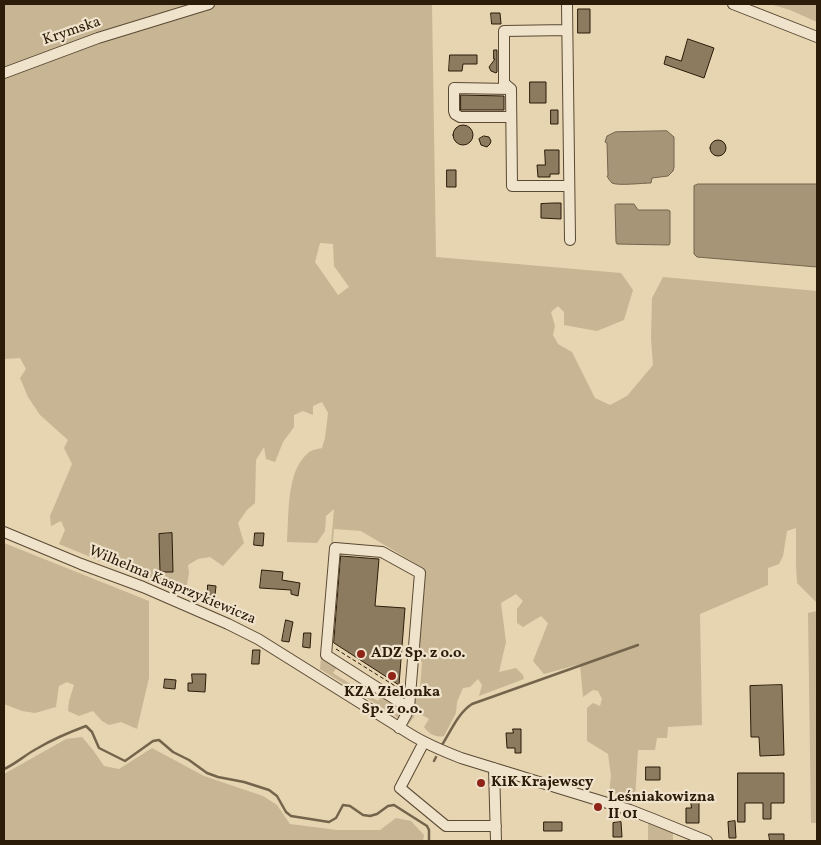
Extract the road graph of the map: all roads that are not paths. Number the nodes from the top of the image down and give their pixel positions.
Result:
1 (209, 4) edge
2 (567, 4) edge
3 (733, 4) edge
4 (567, 30) junction
5 (817, 37) edge
6 (4, 73) edge
7 (511, 89) junction
8 (511, 118) junction
9 (569, 186) junction
10 (570, 240) dead end
11 (4, 532) edge
12 (409, 708) junction
13 (399, 728) junction
14 (424, 742) junction
15 (494, 768) junction
16 (496, 826) junction
17 (496, 841) edge
18 (707, 841) edge

1 - 6 street, Krymska
2 - 4 street
3 - 5 street
4 - 7 street
4 - 9 street
7 - 8 street
7 - 8 street
8 - 9 street
9 - 10 street
11 - 13 street, Wilhelma Kasprzykiewicza
12 - 12 street
12 - 13 street
13 - 14 street, Wilhelma Kasprzykiewicza
14 - 15 street, Wilhelma Kasprzykiewicza
14 - 16 street
15 - 16 street
15 - 18 street, Wilhelma Kasprzykiewicza
16 - 17 street

